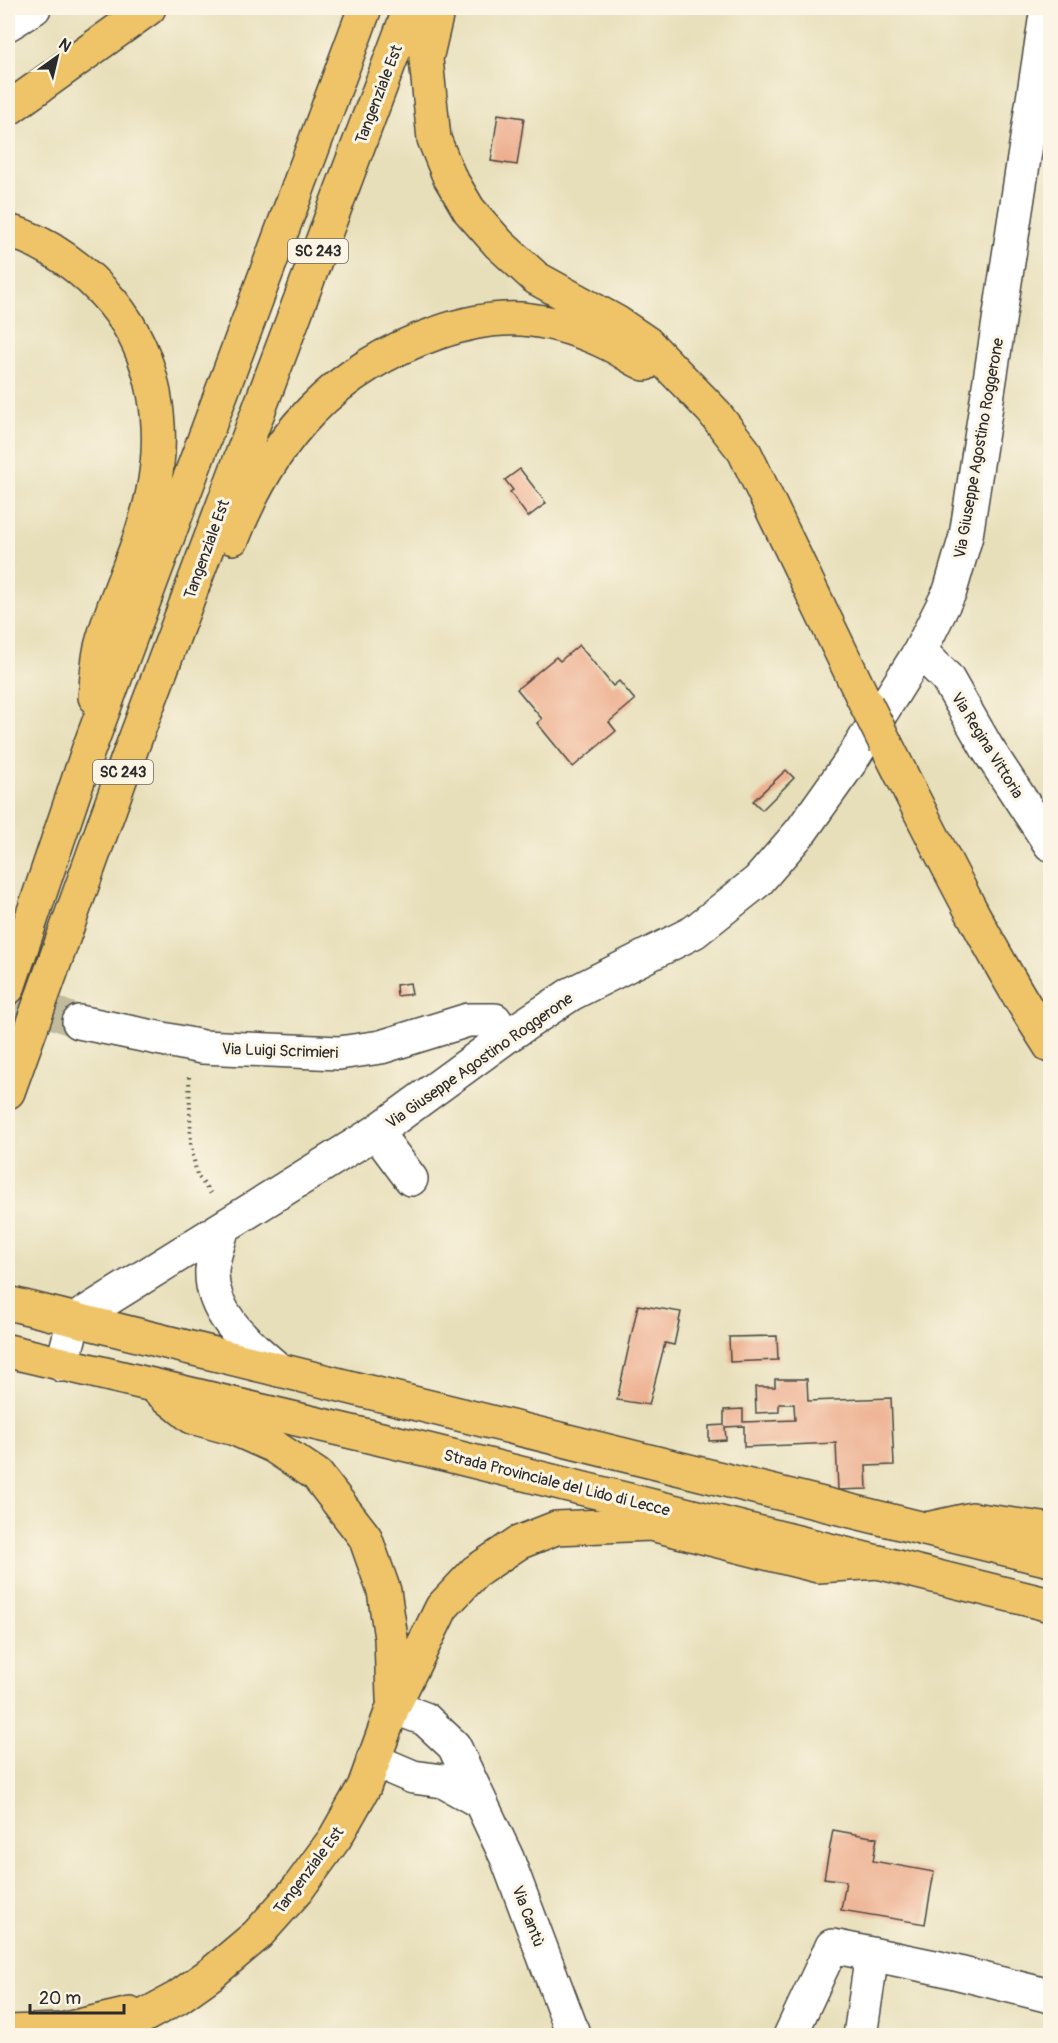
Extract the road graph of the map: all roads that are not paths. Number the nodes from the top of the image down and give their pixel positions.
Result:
1 (34, 8) edge
2 (149, 8) edge
3 (365, 8) edge
4 (410, 8) edge
5 (438, 8) edge
6 (1047, 8) edge
7 (8, 24) edge
8 (8, 109) edge
9 (8, 231) edge
10 (680, 378) junction
11 (920, 651) junction
12 (88, 751) junction
13 (125, 766) junction
14 (1050, 844) edge
15 (8, 988) edge
16 (79, 1022) tunnel mouth
17 (506, 1037) junction
18 (1050, 1046) edge
19 (8, 1092) edge
20 (376, 1132) junction
21 (411, 1179) dead end
22 (222, 1230) junction
23 (8, 1303) edge
24 (74, 1320) junction
25 (8, 1351) edge
26 (62, 1365) junction
27 (279, 1370) junction
28 (156, 1388) junction
29 (926, 1529) junction
30 (1050, 1530) edge
31 (1050, 1560) edge
32 (879, 1562) junction
33 (1050, 1605) edge
34 (393, 1707) junction
35 (374, 1760) junction
36 (477, 1800) junction
37 (872, 1954) junction
38 (1050, 1996) edge
39 (177, 1998) junction
40 (8, 2032) edge
41 (107, 2036) edge
42 (574, 2036) edge
43 (790, 2036) edge
44 (860, 2036) edge

1 - 7 street
2 - 8 main road
3 - 12 main road, SC 243
4 - 13 main road, Tangenziale Est / SC 243
5 - 10 main road
6 - 11 street, Via Giuseppe Agostino Roggerone
9 - 12 main road
10 - 13 main road
10 - 18 main road, bridge
11 - 14 street, Via Regina Vittoria
11 - 17 street, Via Giuseppe Agostino Roggerone
12 - 15 main road, SC 243
13 - 19 main road, Tangenziale Est / SC 243
16 - 17 street, Via Luigi Scrimieri
17 - 20 street, Via Giuseppe Agostino Roggerone
20 - 21 street
20 - 22 street, Via Giuseppe Agostino Roggerone
22 - 24 street, Via Giuseppe Agostino Roggerone
22 - 27 street
23 - 24 main road
24 - 26 street
24 - 27 main road
25 - 26 main road, Strada Provinciale del Lido di Lecce
26 - 28 main road, Strada Provinciale del Lido di Lecce
27 - 29 main road
28 - 32 main road, Strada Provinciale del Lido di Lecce
28 - 34 main road
29 - 30 main road
29 - 31 main road
32 - 33 main road, Strada Provinciale del Lido di Lecce
32 - 34 main road
34 - 35 main road, Tangenziale Est
34 - 36 street, Via Cantù
35 - 36 street
35 - 39 main road, Tangenziale Est
36 - 42 street, Via Cantù
37 - 38 street
37 - 43 street
37 - 44 street
39 - 40 main road
39 - 41 main road

